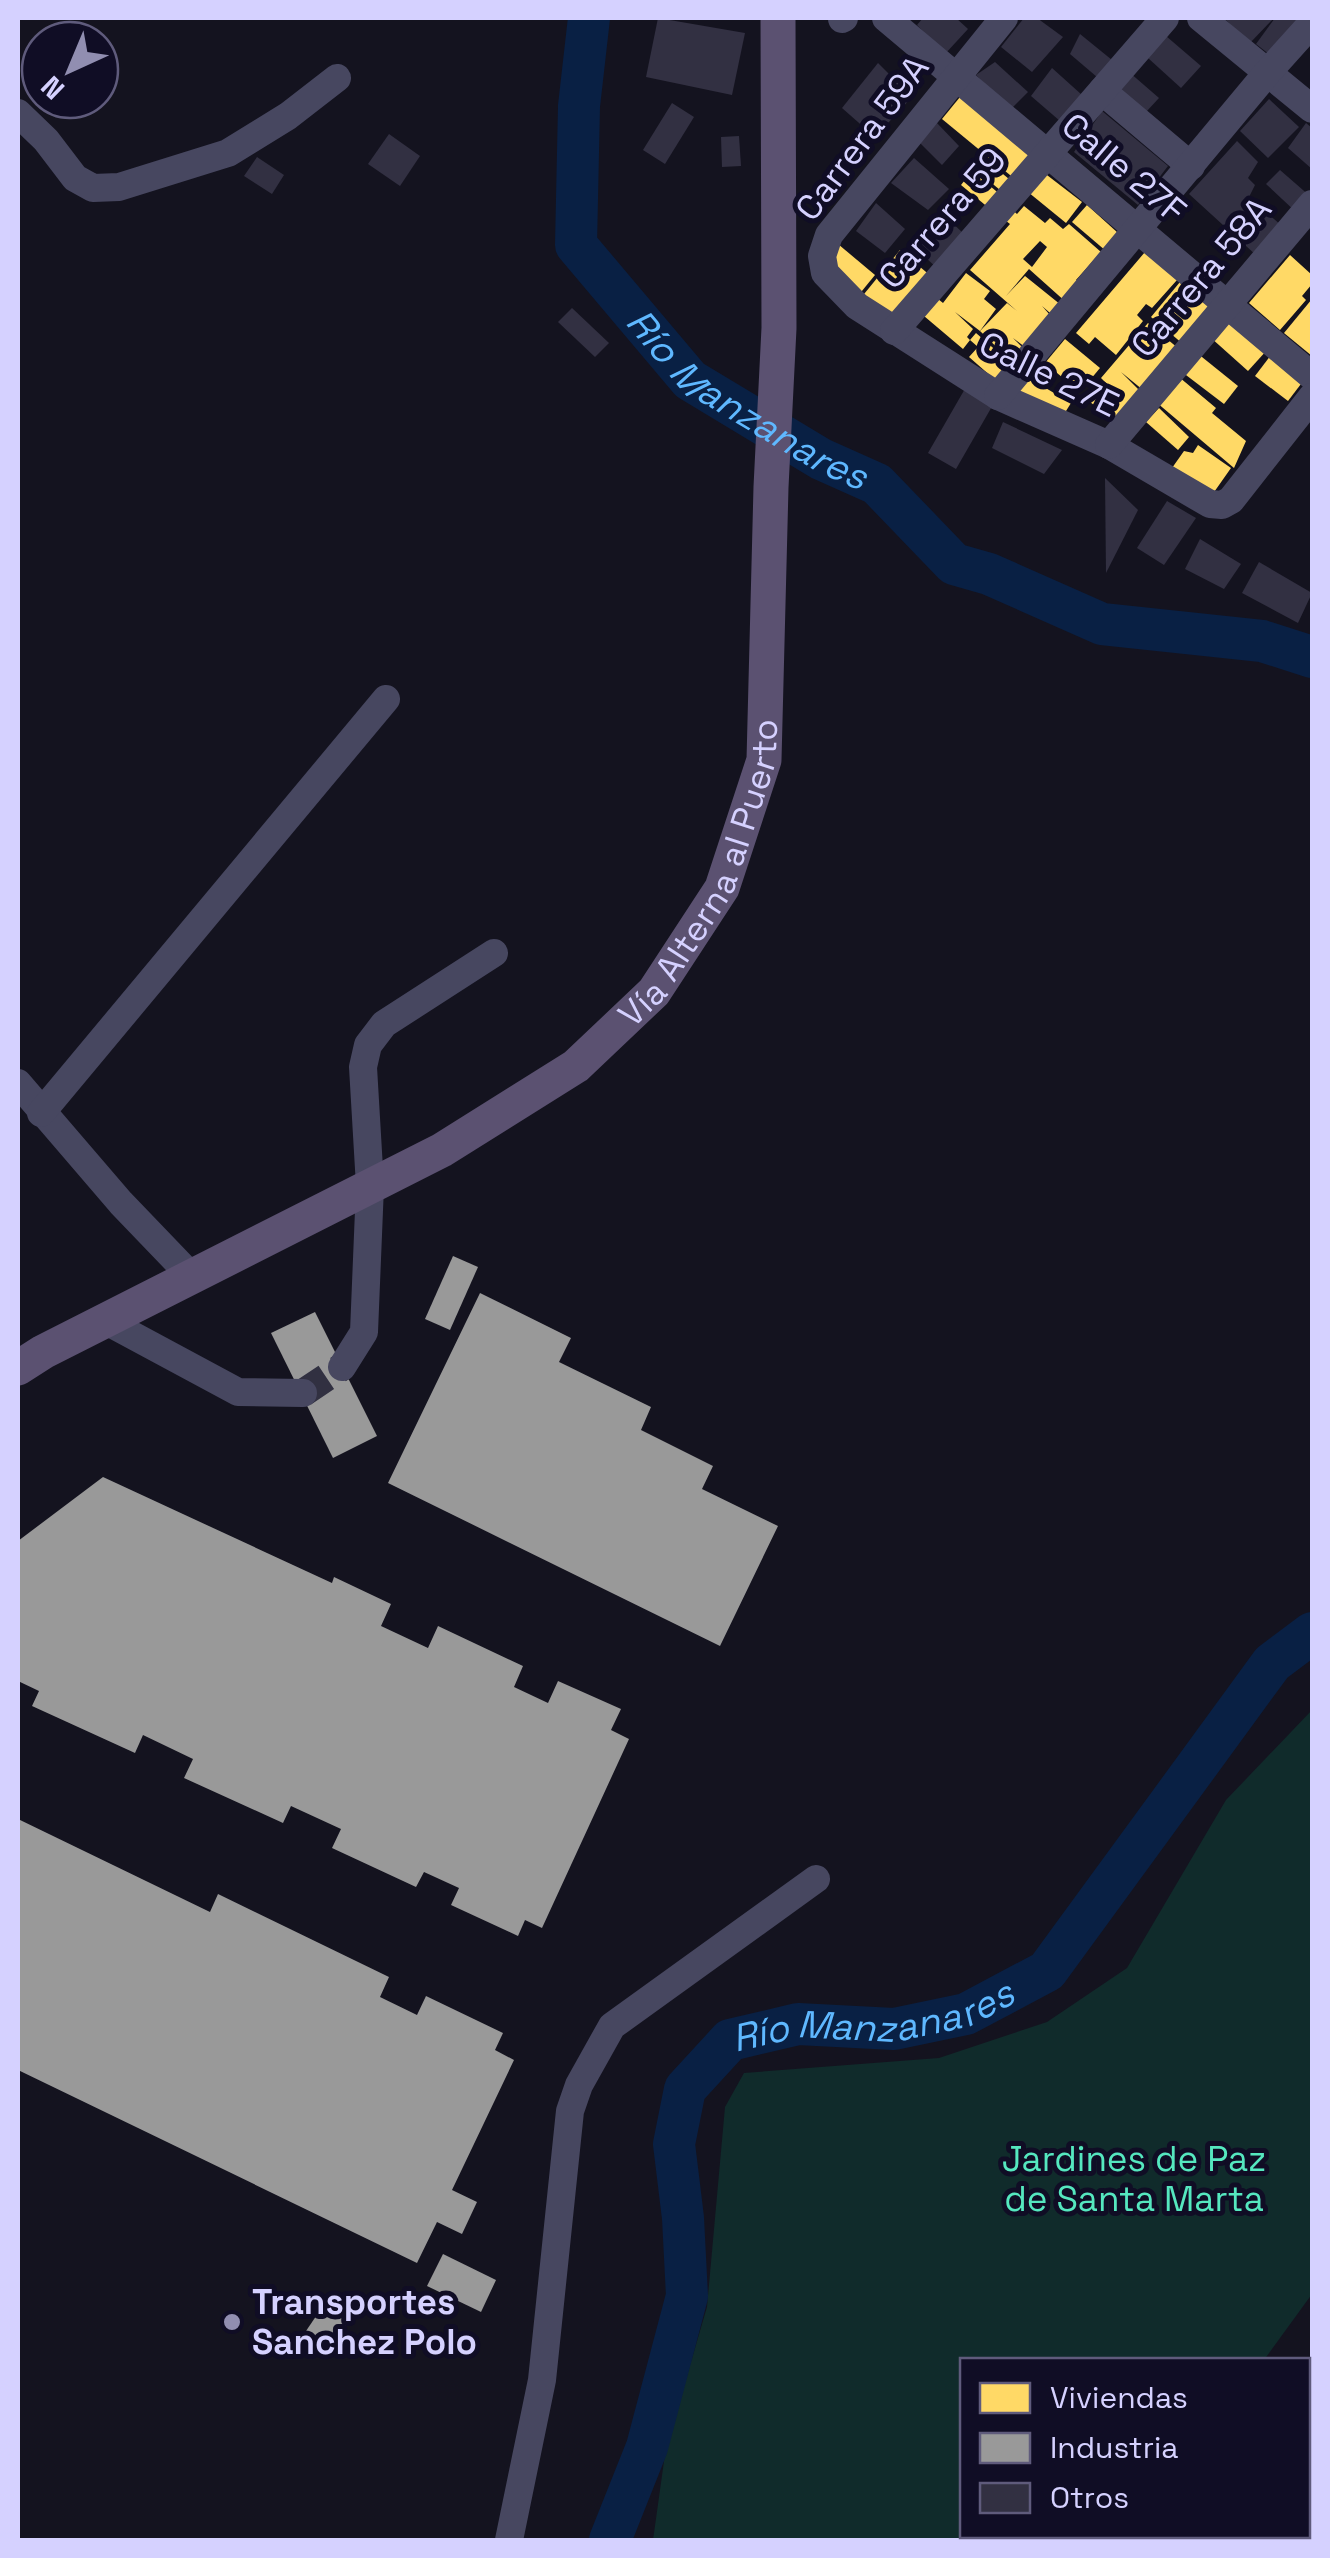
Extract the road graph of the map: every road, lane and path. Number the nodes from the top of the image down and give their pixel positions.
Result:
1 (778, 18) edge
2 (886, 18) edge
3 (1004, 18) edge
4 (1166, 18) edge
5 (1202, 18) edge
6 (1312, 23) edge
7 (1268, 72) junction
8 (958, 74) junction
9 (336, 78) dead end
10 (1102, 90) junction
11 (1312, 109) edge
12 (18, 113) edge
13 (1048, 153) junction
14 (1191, 166) junction
15 (1312, 204) edge
16 (1139, 229) junction
17 (1228, 304) junction
18 (857, 306) joint
19 (894, 332) junction
20 (1312, 376) edge
21 (998, 396) junction
22 (1312, 397) edge
23 (1109, 445) junction
24 (386, 699) dead end
25 (494, 953) dead end
26 (18, 1084) edge
27 (41, 1113) junction
28 (370, 1186) junction
29 (193, 1278) junction
30 (106, 1320) junction
31 (342, 1367) tunnel mouth
32 (18, 1368) edge
33 (303, 1393) tunnel mouth
34 (816, 1879) dead end
35 (510, 2540) edge

1 - 28 main road, Vía Alterna al Puerto
2 - 8 street, Calle 27F
3 - 8 street, Carrera 59A
4 - 10 street, Carrera 59
5 - 7 street
6 - 7 street
7 - 11 street
7 - 14 street
8 - 13 street, Calle 27F
8 - 18 street, Carrera 59A
9 - 12 street
10 - 13 street, Carrera 59
10 - 14 street
13 - 16 street, Calle 27F
13 - 19 street, Carrera 59
14 - 16 street
15 - 17 street, Carrera 58A
16 - 17 street, Calle 27F
16 - 21 street
17 - 20 street, Calle 27F
17 - 23 street, Carrera 58A
18 - 19 street, Calle 27E
19 - 21 street, Calle 27E
21 - 23 street, Calle 27E
22 - 23 street, Calle 27E
24 - 27 street
25 - 28 street
26 - 27 street
27 - 29 street
28 - 29 main road, Vía Alterna al Puerto
28 - 31 street
29 - 30 main road, Vía Alterna al Puerto
30 - 32 main road, Vía Alterna al Puerto
30 - 33 street
34 - 35 street

